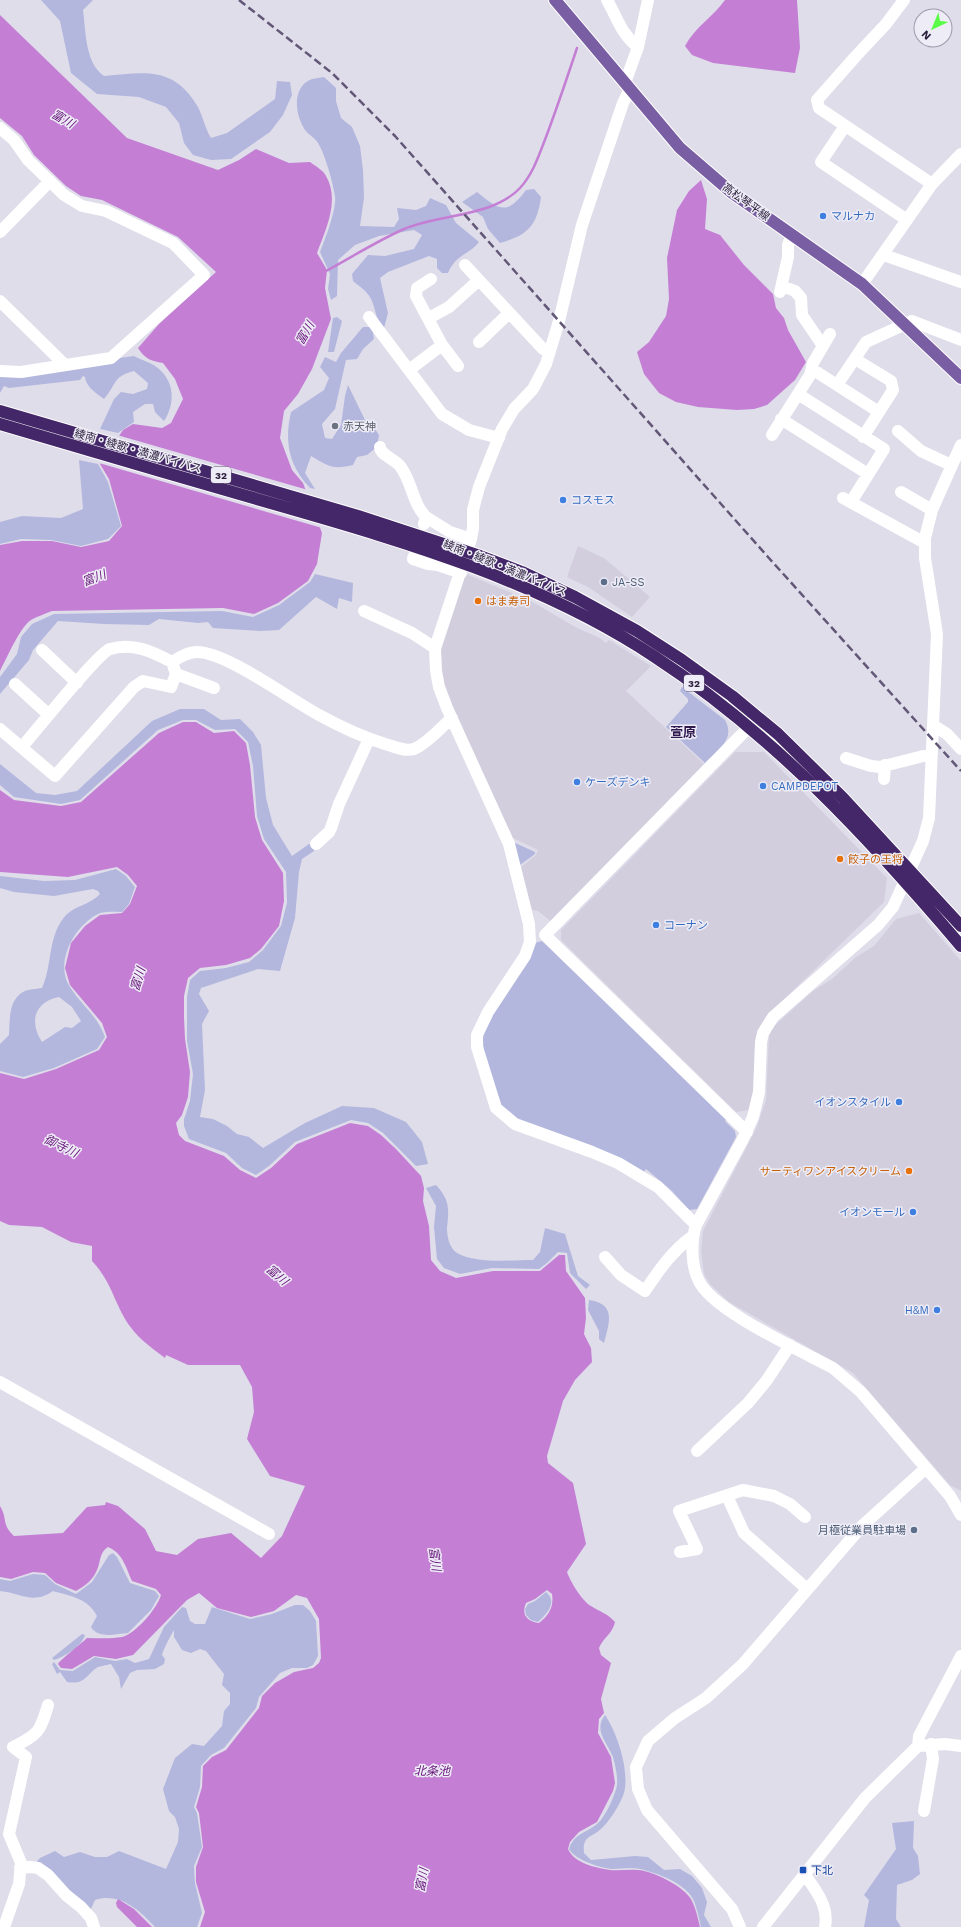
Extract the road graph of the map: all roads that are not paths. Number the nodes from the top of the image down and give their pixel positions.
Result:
1 (555, 0) edge
2 (607, 0) edge
3 (648, 0) edge
4 (904, 0) edge
5 (638, 47) junction
6 (628, 86) junction
7 (845, 126) junction
8 (0, 128) edge
9 (961, 154) edge
10 (50, 181) junction
11 (932, 184) junction
12 (906, 220) junction
13 (0, 232) edge
14 (792, 235) junction
15 (884, 255) junction
16 (464, 265) dead end
17 (431, 279) dead end
18 (479, 280) junction
19 (961, 282) edge
20 (862, 284) junction
21 (0, 301) edge
22 (509, 313) junction
23 (369, 317) dead end
24 (429, 318) junction
25 (904, 324) junction
26 (830, 334) dead end
27 (961, 340) edge
28 (479, 342) dead end
29 (442, 345) junction
30 (823, 346) junction
31 (544, 350) dead end
32 (855, 359) junction
33 (65, 365) junction
34 (458, 366) dead end
35 (812, 369) junction
36 (0, 370) edge
37 (409, 370) junction
38 (961, 378) edge
39 (838, 385) junction
40 (798, 394) junction
41 (0, 411) edge
42 (879, 412) junction
43 (781, 419) junction
44 (0, 424) edge
45 (905, 432) dead end
46 (772, 435) dead end
47 (863, 437) junction
48 (499, 438) junction
49 (961, 445) edge
50 (380, 447) dead end
51 (951, 465) junction
52 (868, 474) junction
53 (901, 492) dead end
54 (932, 510) junction
55 (357, 522) junction
56 (471, 539) junction
57 (925, 542) junction
58 (468, 552) junction
59 (414, 556) dead end
60 (462, 568) junction
61 (364, 611) dead end
62 (435, 648) junction
63 (42, 650) dead end
64 (172, 662) junction
65 (176, 674) junction
66 (77, 683) junction
67 (15, 684) dead end
68 (214, 688) dead end
69 (49, 715) junction
70 (452, 718) junction
71 (933, 725) junction
72 (749, 727) junction
73 (0, 729) edge
74 (369, 739) junction
75 (22, 747) junction
76 (961, 749) edge
77 (931, 754) junction
78 (846, 758) dead end
79 (885, 765) junction
80 (884, 779) dead end
81 (316, 844) dead end
82 (909, 869) junction
83 (904, 881) junction
84 (961, 926) edge
85 (961, 946) edge
86 (746, 1132) junction
87 (694, 1230) junction
88 (605, 1257) dead end
89 (790, 1345) junction
90 (0, 1382) edge
91 (698, 1451) dead end
92 (926, 1468) junction
93 (727, 1496) junction
94 (955, 1497) edge
95 (961, 1514) edge
96 (805, 1517) dead end
97 (269, 1534) dead end
98 (680, 1552) dead end
99 (807, 1589) junction
100 (961, 1656) edge
101 (48, 1705) dead end
102 (931, 1744) junction
103 (918, 1746) junction
104 (961, 1746) edge
105 (924, 1811) dead end
106 (20, 1868) junction
107 (805, 1875) junction
108 (4, 1927) edge
109 (94, 1927) edge
110 (740, 1927) edge
111 (763, 1927) edge
112 (825, 1927) edge

1 - 6 main road, 高松琴平線
2 - 5 street
3 - 5 street
4 - 7 street
5 - 6 street
6 - 14 main road, 高松琴平線
6 - 48 street
7 - 11 street
7 - 12 street
8 - 10 street
9 - 11 street
10 - 13 street
10 - 33 street
11 - 12 street
12 - 15 street
14 - 20 main road, 高松琴平線
14 - 30 street
15 - 19 street
15 - 20 street
16 - 18 street
17 - 24 street
18 - 22 street
18 - 24 street
20 - 25 main road, 高松琴平線
21 - 33 street
22 - 28 street
22 - 31 street
23 - 37 street
24 - 29 street
25 - 27 street
25 - 32 street
25 - 38 main road, 高松琴平線
26 - 30 street
29 - 34 street
29 - 37 street
30 - 35 street
32 - 39 street
32 - 42 street
33 - 36 street
35 - 39 street
35 - 40 street
37 - 48 street
39 - 42 street
40 - 43 street
40 - 47 street
41 - 55 highway, 綾南・綾歌・満濃バイパス / 32
42 - 47 street
43 - 46 street
43 - 52 street
44 - 55 highway, 綾南・綾歌・満濃バイパス / 32
45 - 51 street
47 - 52 street
48 - 56 street
49 - 51 street
50 - 56 street
51 - 54 street
52 - 57 street
53 - 54 street
54 - 57 street
55 - 58 highway, 綾南・綾歌・満濃バイパス / 32
55 - 60 highway, 綾南・綾歌・満濃バイパス / 32
56 - 58 street
57 - 71 street
58 - 60 street
58 - 82 highway, 綾南・綾歌・満濃バイパス / 32
59 - 60 street
60 - 62 street
60 - 72 highway, 綾南・綾歌・満濃バイパス / 32
61 - 62 street
62 - 70 street
63 - 66 street
64 - 65 street
64 - 66 street
64 - 74 street
65 - 68 street
65 - 75 street
66 - 69 street
67 - 69 street
69 - 75 street
70 - 74 street
70 - 87 street
71 - 76 street
71 - 77 street
72 - 83 highway, 綾南・綾歌・満濃バイパス / 32
72 - 86 street
73 - 75 street
74 - 81 street
77 - 79 street
77 - 82 street
78 - 79 street
79 - 80 street
82 - 83 street
82 - 84 highway, 綾南・綾歌・満濃バイパス / 32
83 - 85 highway, 綾南・綾歌・満濃バイパス / 32
83 - 86 street
86 - 87 street
87 - 88 street
87 - 89 street
89 - 91 street
89 - 92 street
90 - 97 street
92 - 94 street
92 - 99 street
93 - 96 street
93 - 98 street
93 - 99 street
94 - 95 street
99 - 110 street
100 - 103 street
101 - 106 street
102 - 103 street
102 - 104 street
102 - 105 street
103 - 107 street
106 - 108 street
106 - 109 street
107 - 111 street
107 - 112 street

